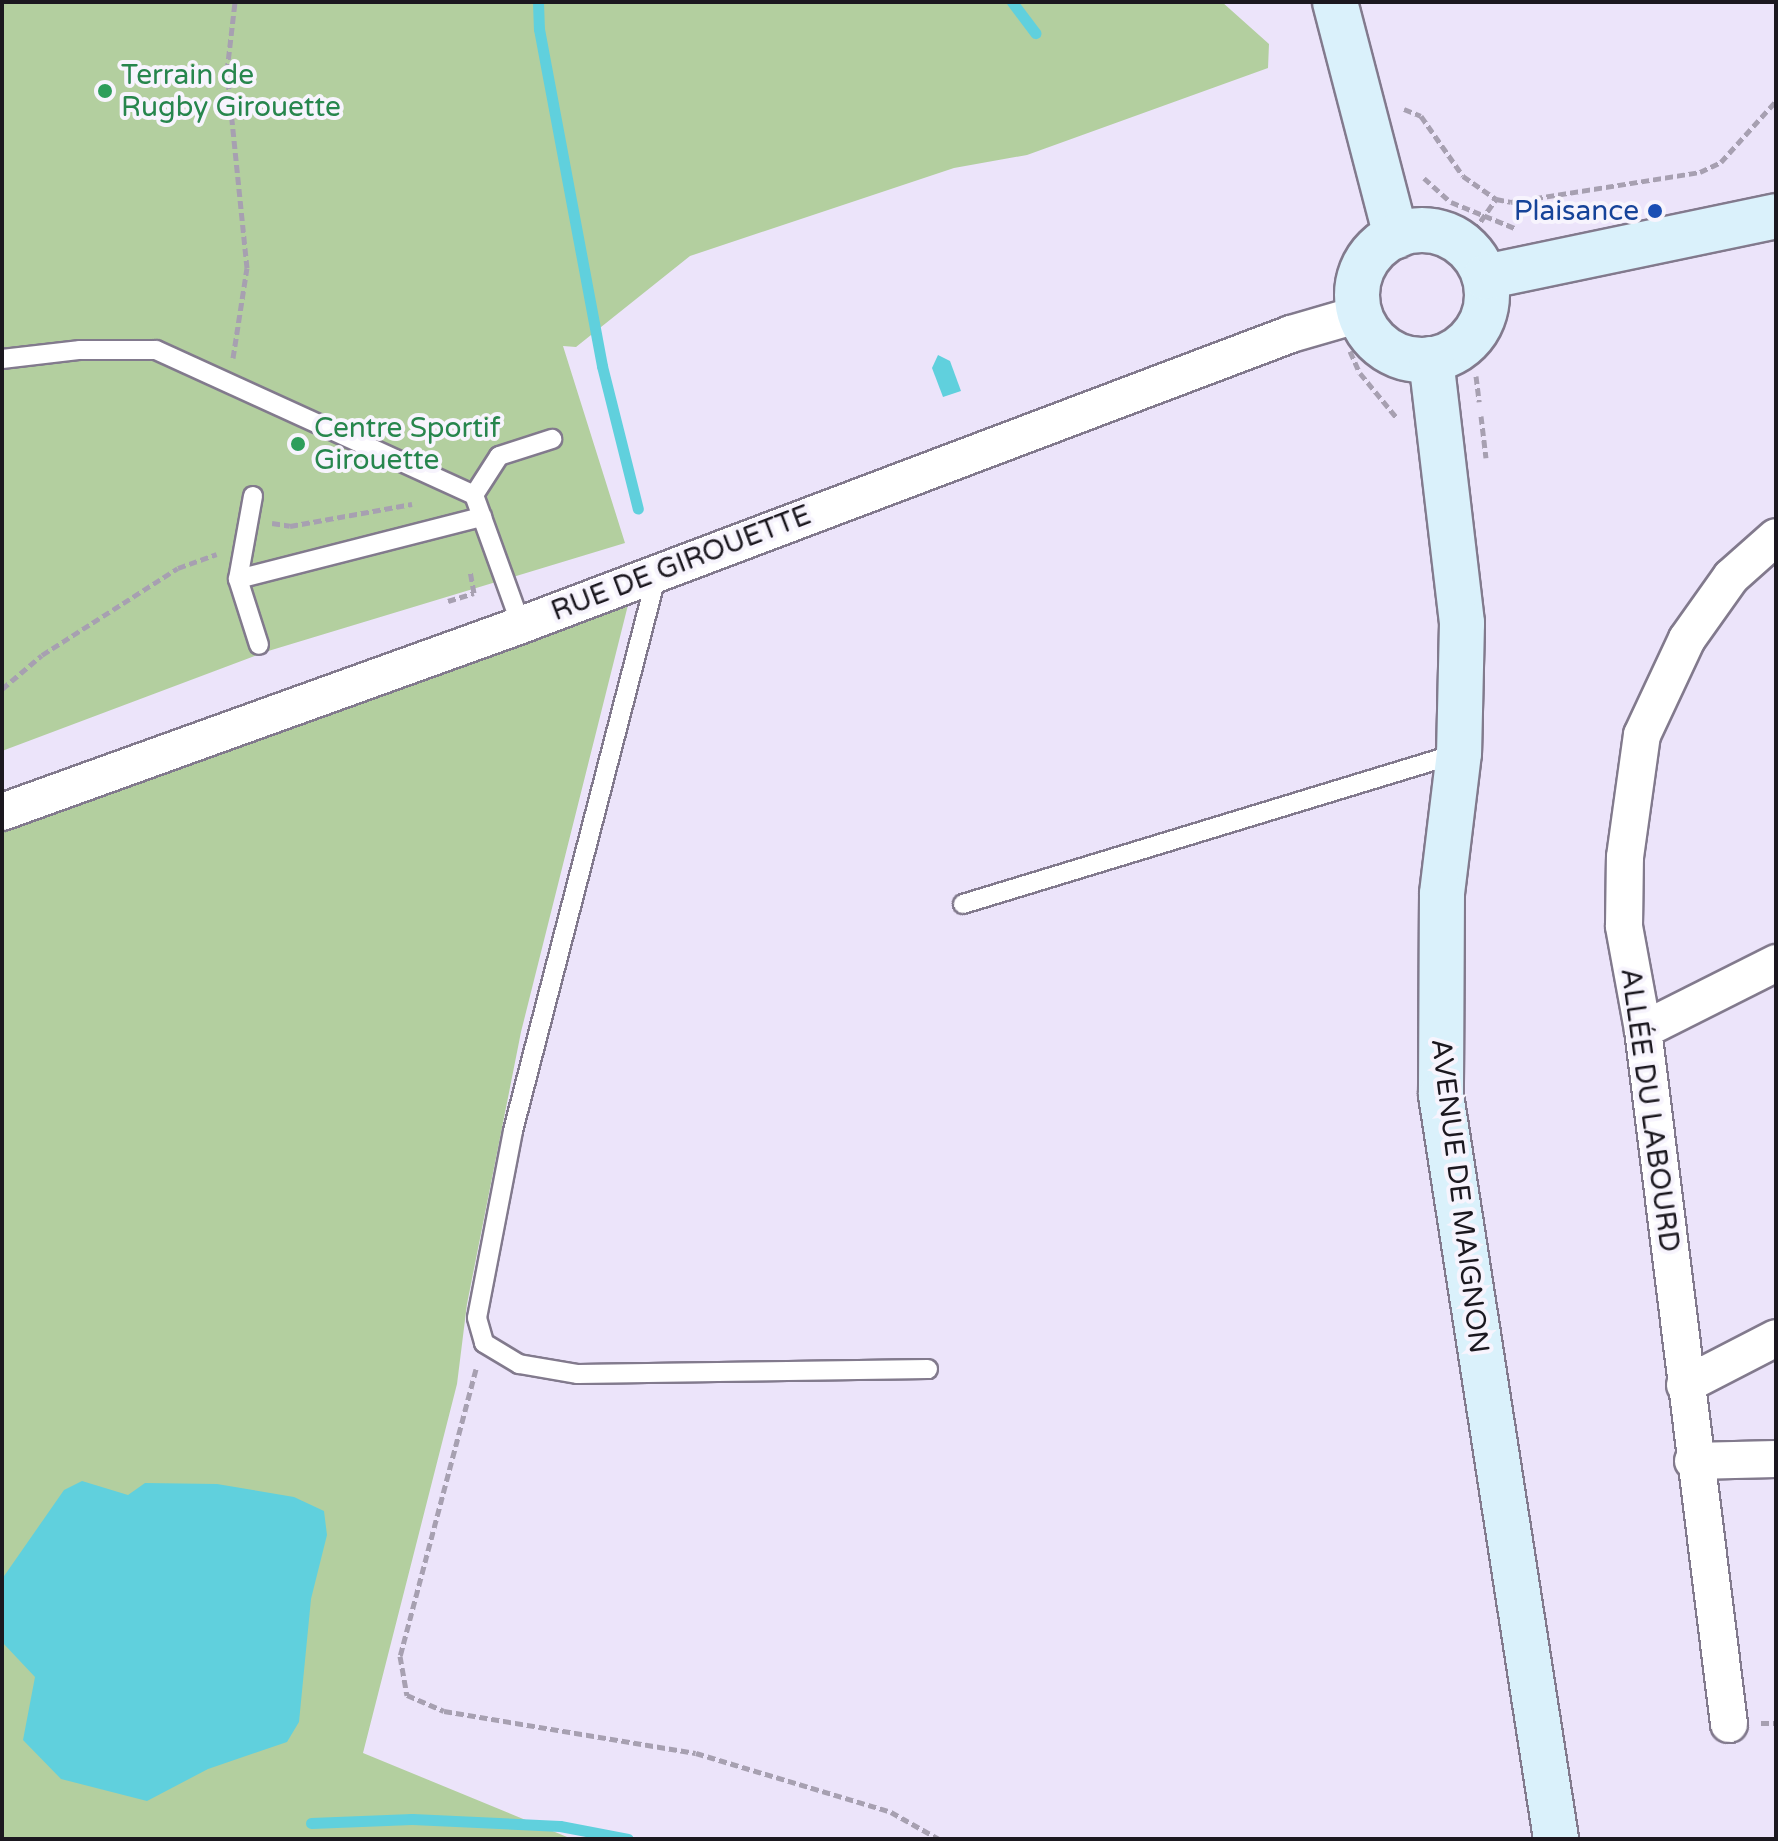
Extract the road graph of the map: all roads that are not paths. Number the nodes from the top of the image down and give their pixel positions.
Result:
1 (1335, 2) edge
2 (1776, 216) edge
3 (1396, 236) junction
4 (1477, 246) junction
5 (1350, 317) junction
6 (2, 359) edge
7 (1431, 359) junction
8 (552, 439) dead end
9 (474, 495) junction
10 (253, 496) dead end
11 (482, 517) junction
12 (1776, 537) edge
13 (658, 571) junction
14 (238, 579) junction
15 (521, 625) junction
16 (259, 645) dead end
17 (1459, 753) junction
18 (2, 812) edge
19 (963, 904) dead end
20 (1776, 963) edge
21 (1643, 1030) junction
22 (1776, 1338) edge
23 (928, 1369) dead end
24 (1685, 1385) junction
25 (1776, 1459) edge
26 (1693, 1461) junction
27 (1729, 1724) dead end
28 (1556, 1839) edge

1 - 3 street
2 - 4 street
3 - 4 street
3 - 5 street
4 - 7 street
5 - 7 street
5 - 13 street, RUE DE GIROUETTE
6 - 9 lane
7 - 17 street, AVENUE DE MAIGNON
8 - 9 lane
9 - 11 lane
10 - 14 lane
11 - 14 lane
11 - 15 lane
12 - 21 street, ALLÉE DU LABOURD
13 - 15 street, RUE DE GIROUETTE
13 - 23 lane
14 - 16 lane
15 - 18 street, RUE DE GIROUETTE
17 - 19 lane
17 - 28 street, AVENUE DE MAIGNON
20 - 21 street
21 - 24 street, ALLÉE DU LABOURD
22 - 24 street
24 - 26 street, ALLÉE DU LABOURD
25 - 26 street
26 - 27 street, ALLÉE DU LABOURD

